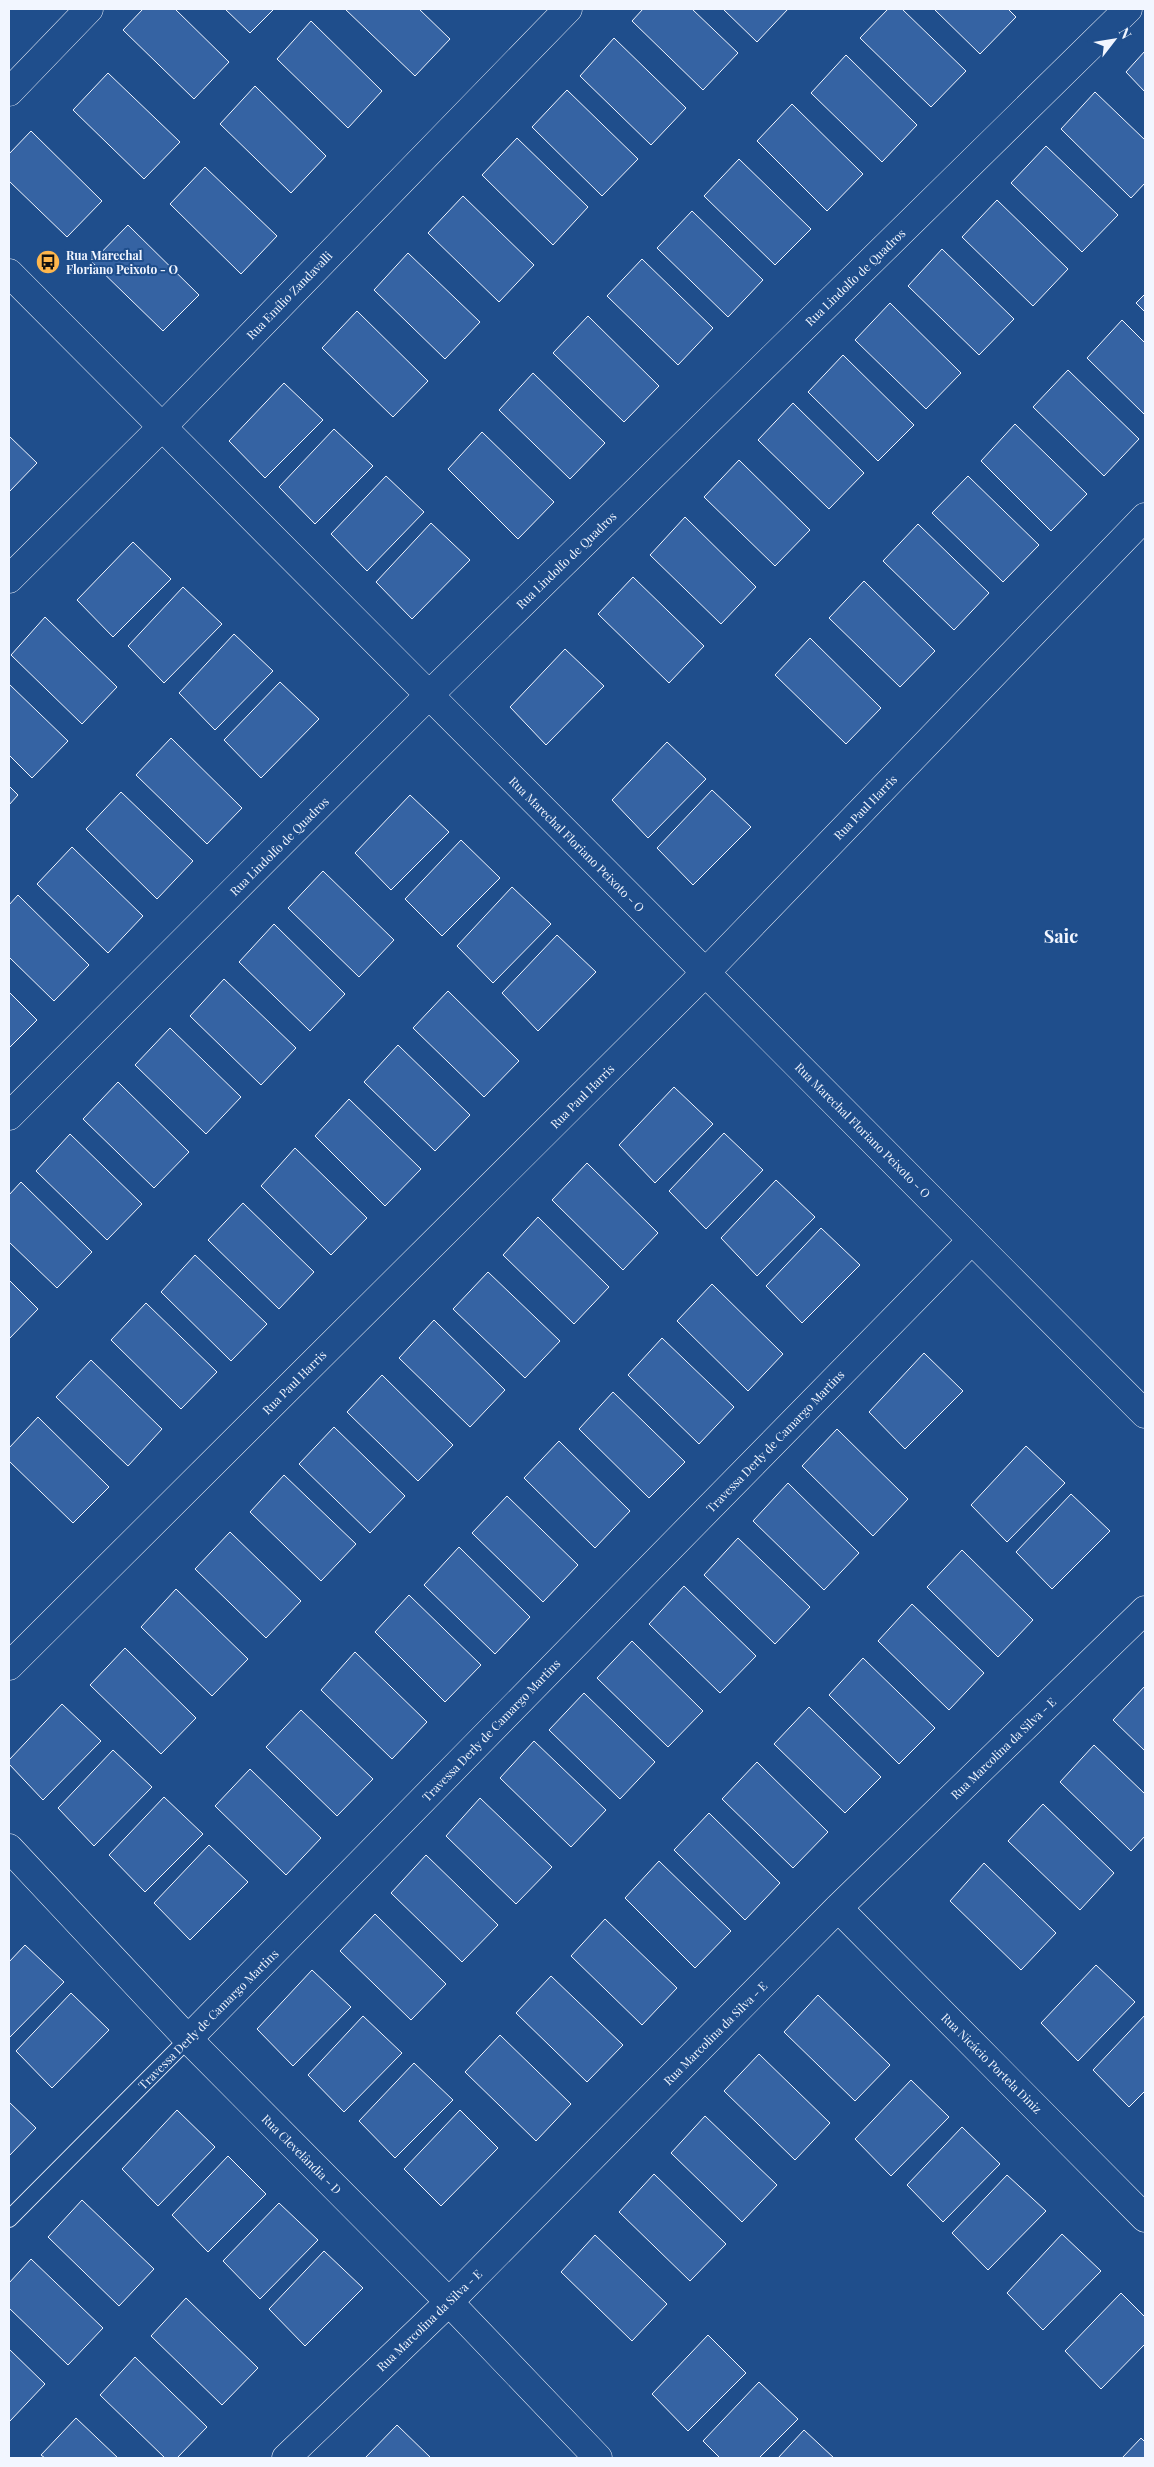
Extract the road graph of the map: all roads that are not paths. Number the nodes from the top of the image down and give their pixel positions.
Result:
1 (89, 9) edge
2 (568, 9) edge
3 (1128, 9) edge
4 (9, 92) edge
5 (9, 273) edge
6 (162, 427) junction
7 (1145, 517) edge
8 (9, 579) edge
9 (428, 696) junction
10 (706, 972) junction
11 (9, 1116) edge
12 (972, 1240) junction
13 (1145, 1414) edge
14 (1145, 1610) edge
15 (9, 1666) edge
16 (9, 1848) edge
17 (838, 1908) junction
18 (188, 2039) junction
19 (1145, 2218) edge
20 (9, 2220) edge
21 (449, 2302) junction
22 (286, 2458) edge
23 (598, 2458) edge

1 - 4 street
2 - 6 street, Rua Emílio Zandavalli
3 - 9 street, Rua Lindolfo de Quadros
5 - 6 street, Rua Marechal Floriano Peixoto - O
6 - 8 street, Rua Emílio Zandavalli
6 - 9 street, Rua Marechal Floriano Peixoto - O
7 - 10 street, Rua Paul Harris
9 - 10 street, Rua Marechal Floriano Peixoto - O
9 - 11 street, Rua Lindolfo de Quadros
10 - 12 street, Rua Marechal Floriano Peixoto - O
10 - 15 street, Rua Paul Harris
12 - 13 street, Rua Marechal Floriano Peixoto - O
12 - 18 street, Travessa Derly de Camargo Martins
14 - 17 street, Rua Marcolina da Silva - E
16 - 18 street, Rua Clevelândia - D
17 - 19 street, Rua Nicácio Portela Diniz
17 - 21 street, Rua Marcolina da Silva - E
18 - 20 lane, Travessa Derly de Camargo Martins
18 - 21 street, Rua Clevelândia - D
21 - 22 street, Rua Marcolina da Silva - E
21 - 23 street, Rua Clevelândia - D

